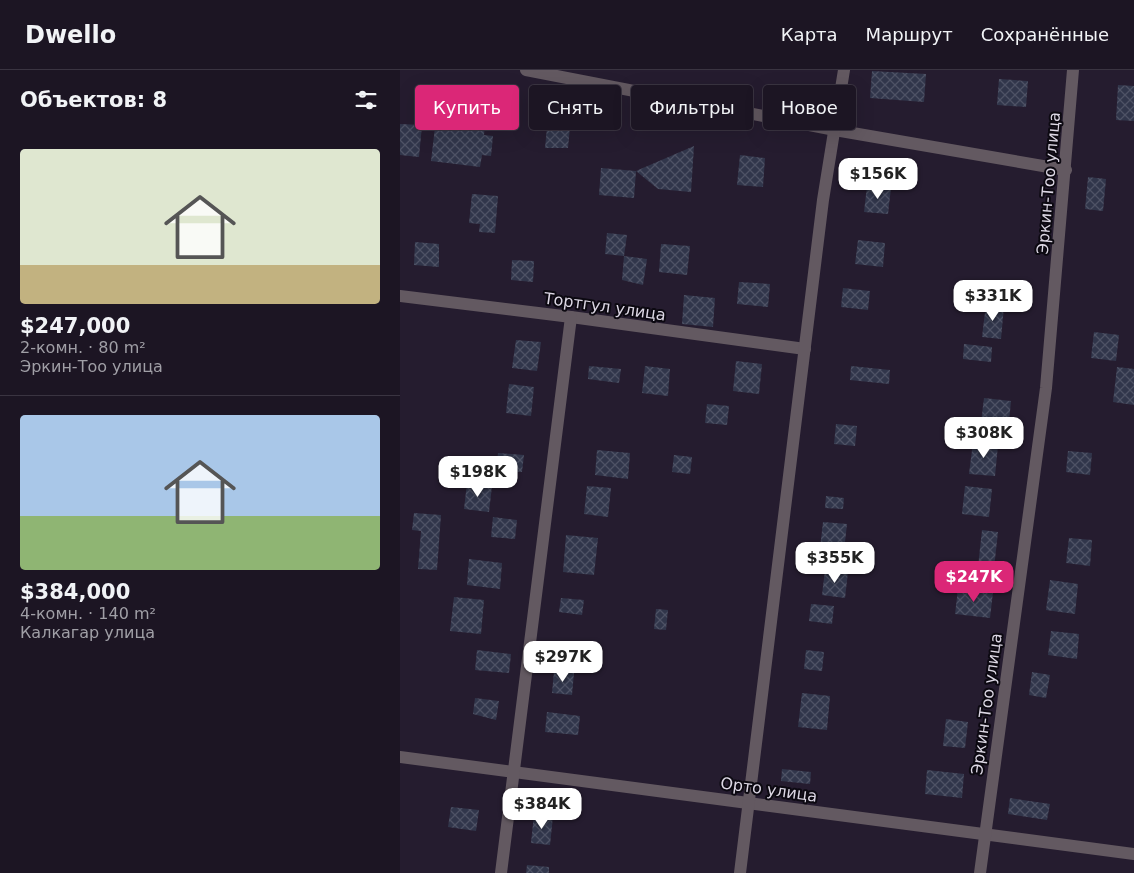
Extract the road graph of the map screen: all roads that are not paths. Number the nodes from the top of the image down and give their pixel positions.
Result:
1 (526, 70) edge
2 (844, 70) edge
3 (1073, 70) edge
4 (581, 75) edge
5 (842, 85) edge
6 (763, 114) edge
7 (835, 130) joint
8 (1066, 170) junction
9 (400, 296) edge
10 (571, 317) junction
11 (805, 349) junction
12 (400, 757) edge
13 (514, 772) junction
14 (750, 802) junction
15 (984, 834) junction
16 (1134, 854) edge
17 (501, 873) edge
18 (740, 873) edge
19 (980, 873) edge

1 - 4 street
2 - 5 street
3 - 8 street, Эркин-Тоо улица
4 - 6 street
7 - 8 street
7 - 11 street
8 - 15 street, Эркин-Тоо улица
9 - 10 street, Тортгул улица
10 - 11 street, Тортгул улица
10 - 13 street
11 - 14 street
12 - 13 street, Орто улица
13 - 14 street, Орто улица
13 - 17 street
14 - 15 street, Орто улица
14 - 18 street
15 - 16 street, Орто улица
15 - 19 street, Эркин-Тоо улица

